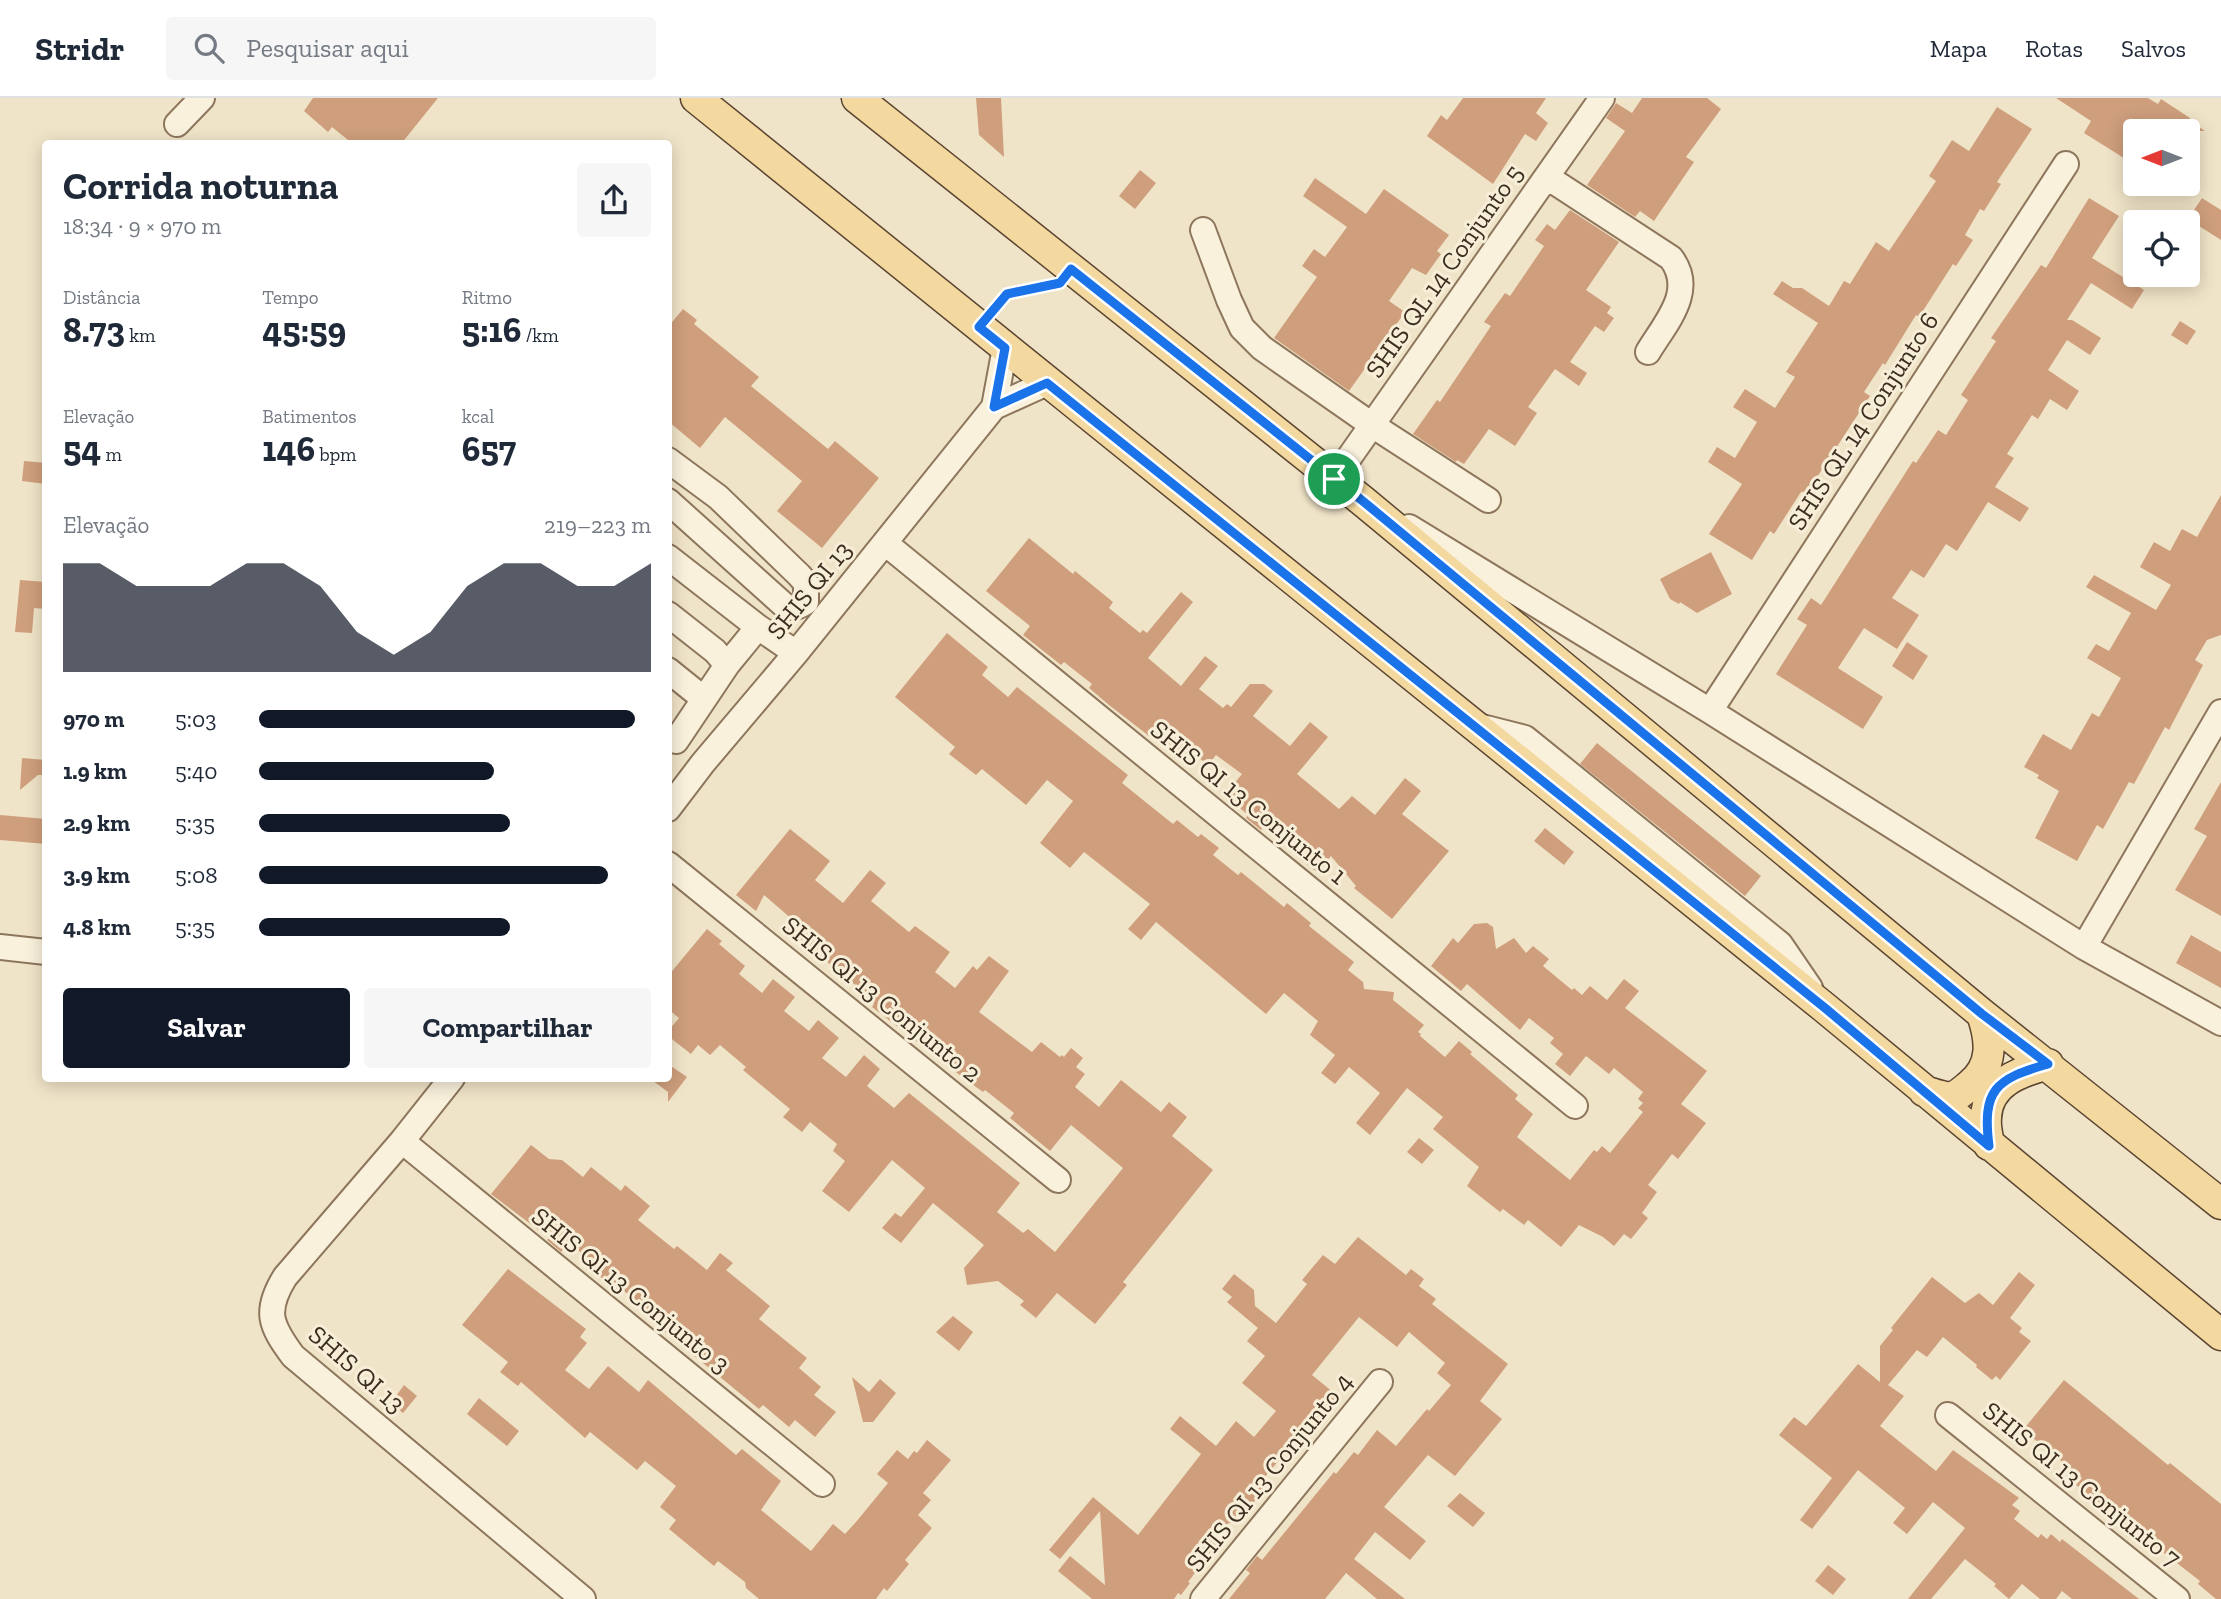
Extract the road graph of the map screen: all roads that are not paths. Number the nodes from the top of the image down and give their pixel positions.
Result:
1 (202, 98) edge
2 (1602, 98) edge
3 (860, 99) edge
4 (707, 103) edge
5 (177, 124) dead end
6 (2066, 164) dead end
7 (1547, 177) junction
8 (1203, 230) dead end
9 (1005, 348) junction
10 (1648, 352) dead end
11 (1047, 383) junction
12 (994, 407) junction
13 (1372, 425) junction
14 (672, 463) edge
15 (1334, 479) junction
16 (1488, 500) dead end
17 (1364, 502) junction
18 (672, 505) edge
19 (885, 543) junction
20 (672, 560) edge
21 (672, 617) edge
22 (758, 627) junction
23 (796, 653) junction
24 (727, 665) junction
25 (672, 673) edge
26 (704, 699) junction
27 (1710, 711) junction
28 (2221, 712) edge
29 (672, 737) edge
30 (703, 763) junction
31 (672, 804) edge
32 (672, 867) edge
33 (0, 947) edge
34 (2084, 947) junction
35 (42, 952) edge
36 (1982, 1014) junction
37 (2221, 1023) edge
38 (2048, 1064) junction
39 (449, 1082) edge
40 (1924, 1091) junction
41 (1575, 1106) dead end
42 (402, 1141) junction
43 (1989, 1146) junction
44 (1058, 1180) dead end
45 (2221, 1203) edge
46 (2221, 1335) edge
47 (1380, 1382) dead end
48 (1948, 1415) dead end
49 (822, 1485) dead end
50 (583, 1599) edge
51 (1203, 1599) edge
52 (2177, 1599) edge

1 - 5 street
2 - 7 street, SHIS QL 14 Conjunto 5
3 - 15 main road
4 - 9 main road
6 - 27 street, SHIS QL 14 Conjunto 6
7 - 10 street
7 - 13 street, SHIS QL 14 Conjunto 5
8 - 13 street
9 - 11 main road
9 - 12 street, SHIS QI 13
11 - 12 street, SHIS QI 13
11 - 40 main road
12 - 19 street, SHIS QI 13
13 - 15 street, SHIS QL 14 Conjunto 5
13 - 16 street
14 - 18 street
15 - 17 main road
17 - 27 street
17 - 36 main road
19 - 23 street, SHIS QI 13
19 - 41 street, SHIS QI 13 Conjunto 1
20 - 22 street
21 - 24 street
22 - 23 street
22 - 24 street
23 - 30 street, SHIS QI 13
24 - 26 street
25 - 26 street
26 - 29 street
27 - 34 street
28 - 34 street
29 - 30 street
30 - 31 street, SHIS QI 13
32 - 44 street, SHIS QI 13 Conjunto 2
33 - 35 street
34 - 37 street
36 - 38 main road
36 - 40 main road
38 - 43 main road
38 - 45 main road
39 - 42 street, SHIS QI 13
40 - 43 main road
42 - 49 street, SHIS QI 13 Conjunto 3
42 - 50 street, SHIS QI 13
43 - 46 main road
47 - 51 street, SHIS QI 13 Conjunto 4
48 - 52 street, SHIS QI 13 Conjunto 7

